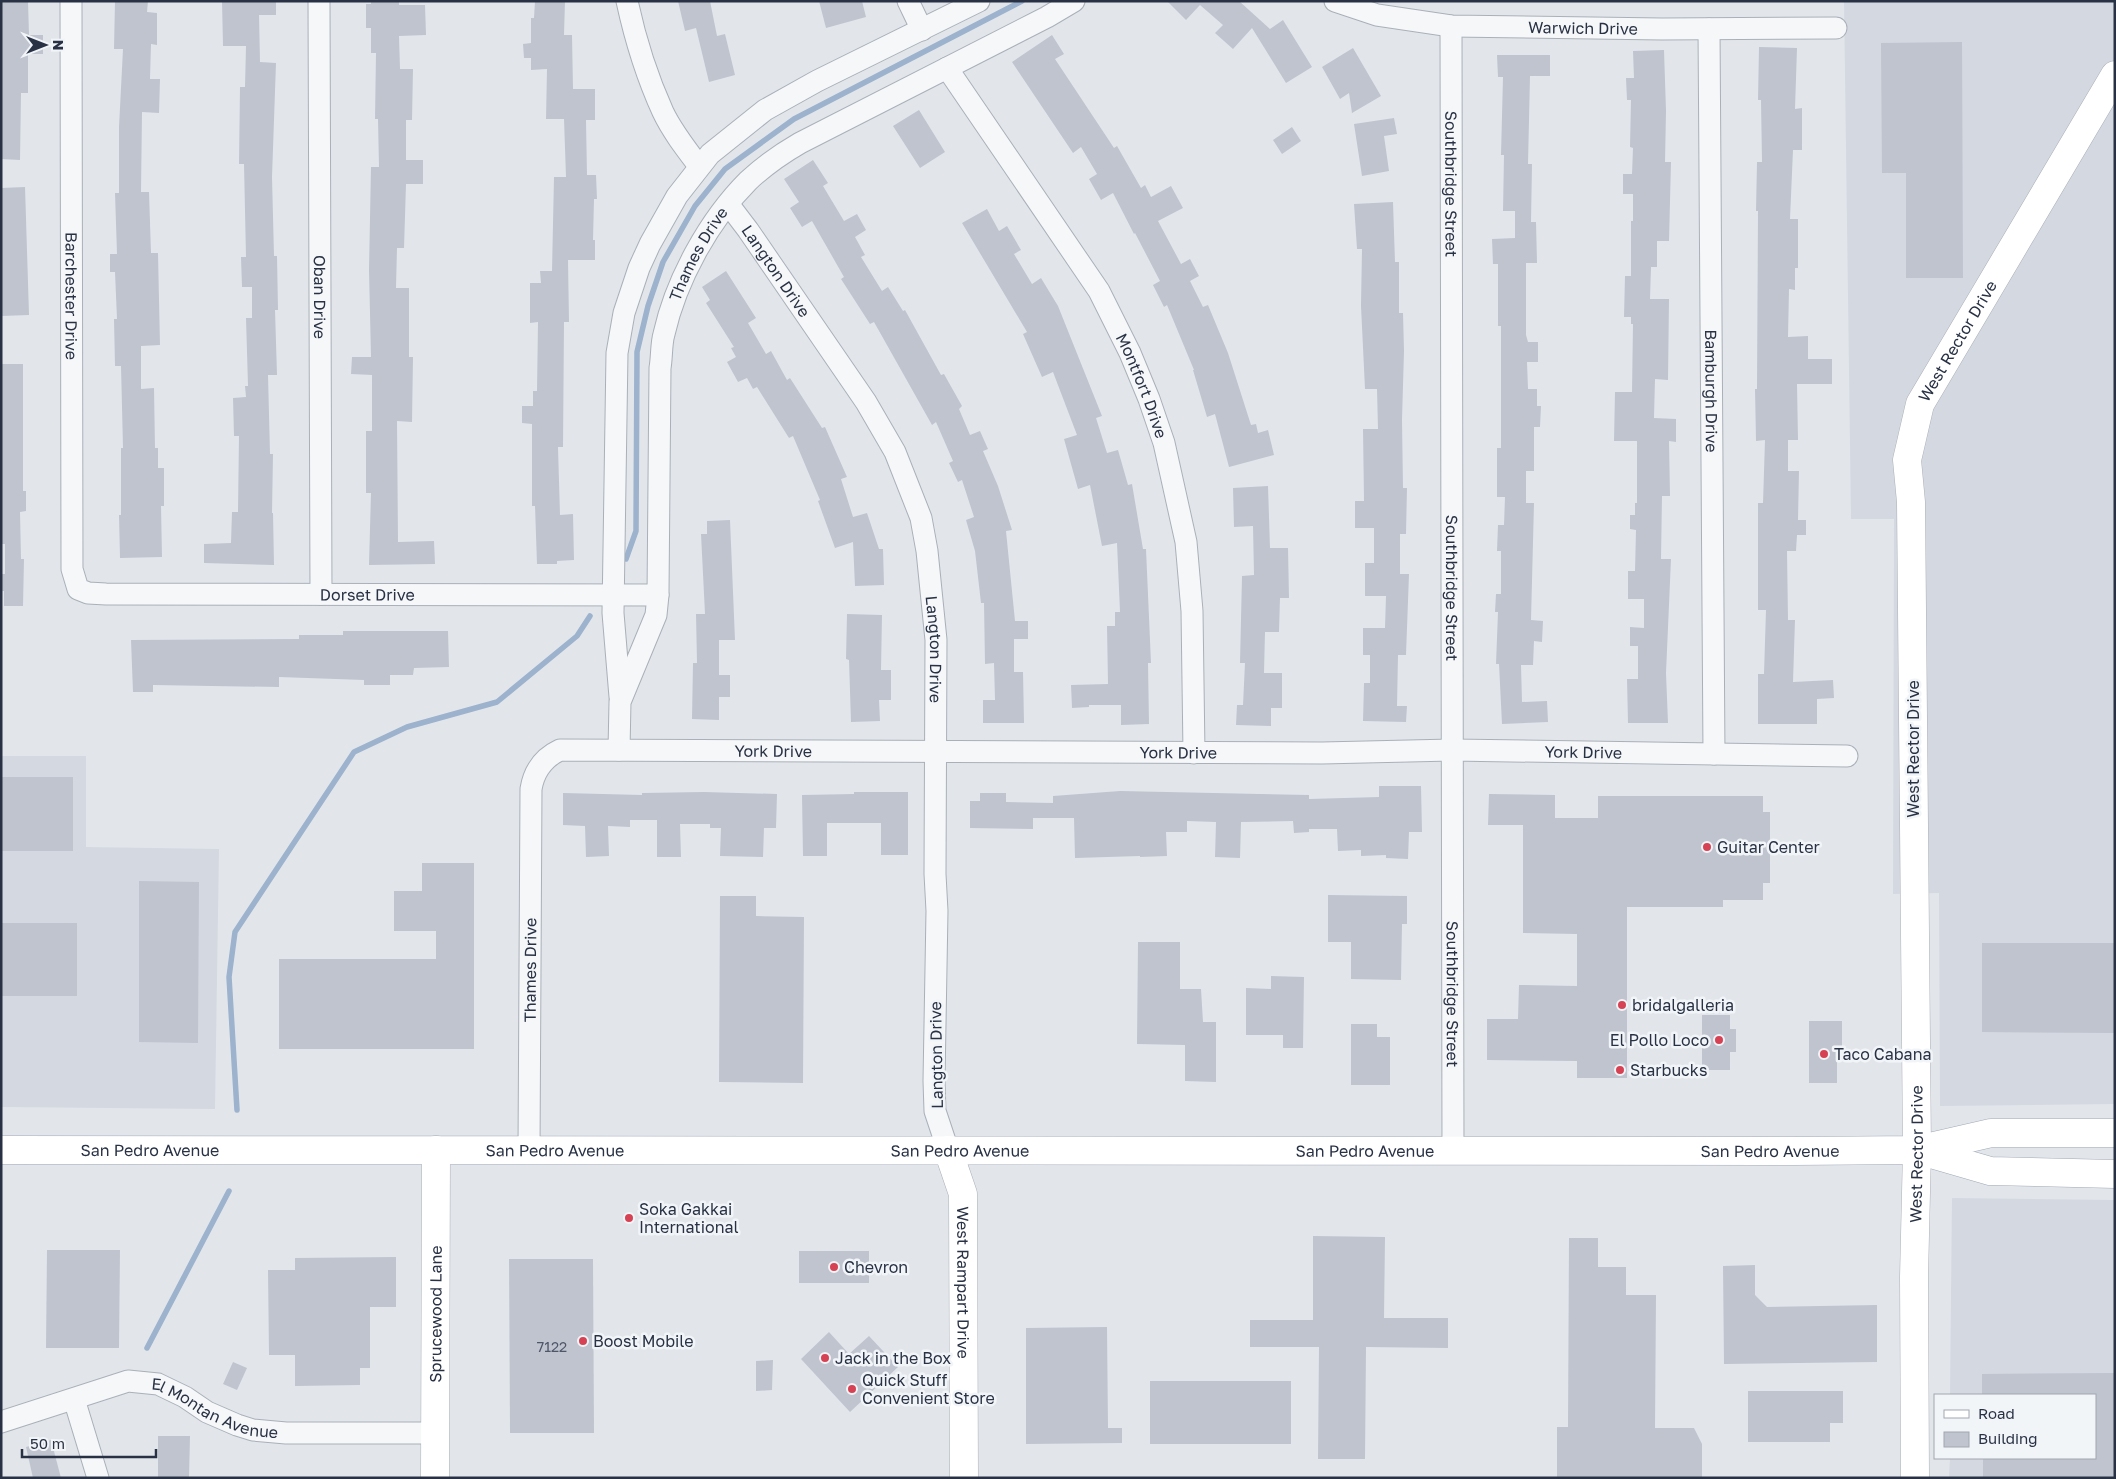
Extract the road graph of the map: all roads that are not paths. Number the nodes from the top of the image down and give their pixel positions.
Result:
1 (71, 1) edge
2 (319, 1) edge
3 (627, 1) edge
4 (908, 1) edge
5 (979, 1) edge
6 (1074, 1) edge
7 (1335, 1) edge
8 (1451, 26) junction
9 (1836, 28) dead end
10 (1709, 29) junction
11 (922, 30) junction
12 (947, 68) junction
13 (2115, 76) edge
14 (699, 166) junction
15 (729, 205) junction
16 (78, 589) joint
17 (321, 594) junction
18 (658, 595) junction
19 (614, 596) junction
20 (620, 702) junction
21 (619, 750) junction
22 (1452, 750) junction
23 (935, 752) junction
24 (1194, 753) junction
25 (1714, 754) junction
26 (1847, 756) dead end
27 (531, 789) joint
28 (2115, 1133) edge
29 (1, 1150) edge
30 (436, 1150) junction
31 (528, 1150) junction
32 (948, 1150) junction
33 (1917, 1150) junction
34 (1453, 1151) junction
35 (2115, 1174) edge
36 (74, 1399) junction
37 (1, 1422) edge
38 (435, 1433) junction
39 (98, 1478) edge
40 (436, 1478) edge
41 (964, 1478) edge
42 (1915, 1478) edge

1 - 16 street, Barchester Drive
2 - 17 street, Oban Drive
3 - 14 street
4 - 11 street
5 - 11 street, Thames Drive
6 - 12 street, Thames Drive
7 - 8 street, Warwich Drive
8 - 10 street, Warwich Drive
8 - 22 street, Southbridge Street
9 - 10 street, Warwich Drive
10 - 25 street, Bamburgh Drive
11 - 14 street, Thames Drive
12 - 15 street, Thames Drive
12 - 24 street, Montfort Drive
13 - 33 main road, West Rector Drive
14 - 19 street, Thames Drive
15 - 18 street, Thames Drive
15 - 23 street, Langton Drive
16 - 17 street, Dorset Drive
17 - 19 street, Dorset Drive
18 - 19 street, Dorset Drive
18 - 20 street, Thames Drive
19 - 20 street, Thames Drive
20 - 21 street, Thames Drive
21 - 23 street, York Drive
21 - 27 street, York Drive
22 - 24 street, York Drive
22 - 25 street, York Drive
22 - 34 street, Southbridge Street
23 - 24 street, York Drive
23 - 32 street, Langton Drive
25 - 26 street, York Drive
27 - 31 street, Thames Drive
28 - 33 main road, San Pedro Avenue
29 - 30 main road, San Pedro Avenue
30 - 31 main road, San Pedro Avenue
30 - 38 main road, Sprucewood Lane
31 - 32 main road, San Pedro Avenue
32 - 34 main road, San Pedro Avenue
32 - 41 main road, West Rampart Drive
33 - 34 main road, San Pedro Avenue
33 - 35 main road, San Pedro Avenue
33 - 42 main road, West Rector Drive
36 - 37 street, El Montan Avenue
36 - 38 street, El Montan Avenue
36 - 39 street
38 - 40 main road, Sprucewood Lane

